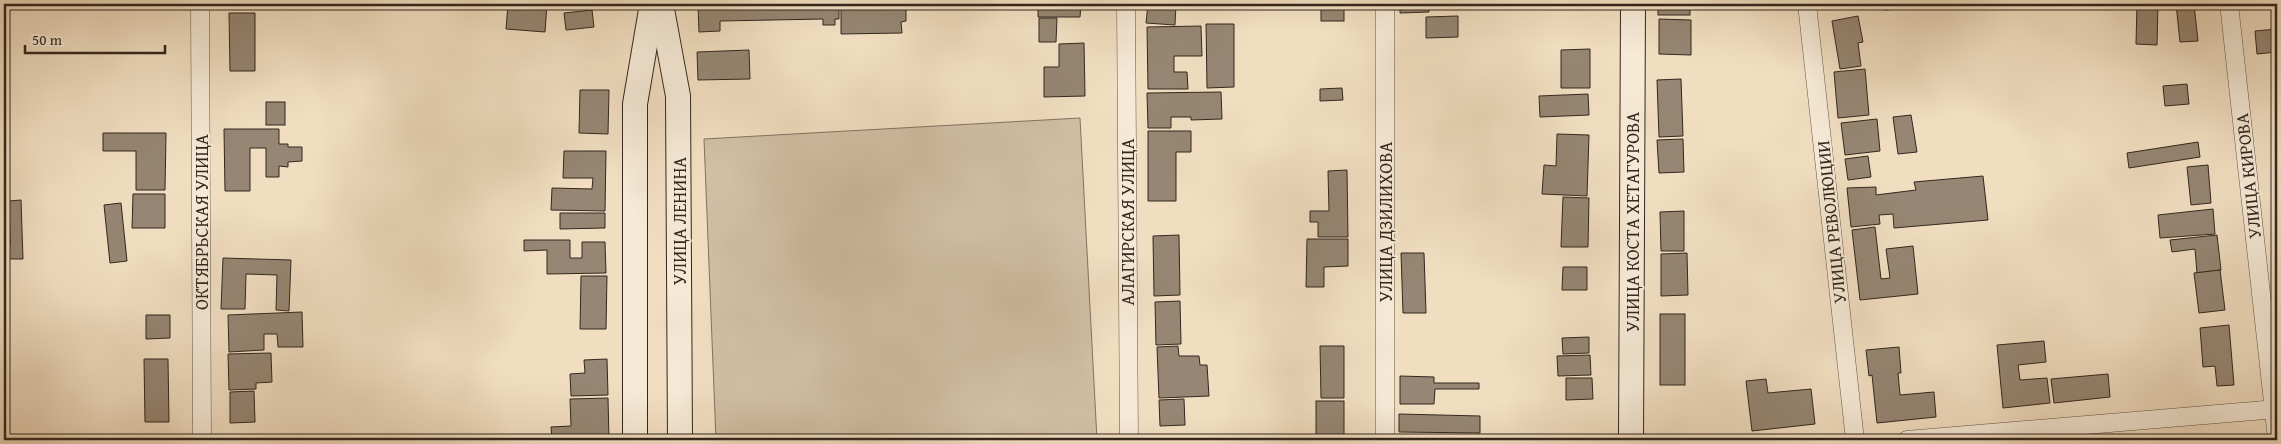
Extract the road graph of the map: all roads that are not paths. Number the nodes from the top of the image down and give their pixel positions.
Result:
1 (200, 4) edge
2 (652, 4) edge
3 (661, 4) edge
4 (1126, 4) edge
5 (1386, 4) edge
6 (1633, 4) edge
7 (1807, 4) edge
8 (2229, 4) edge
9 (2276, 409) edge
10 (2277, 438) edge
11 (202, 440) edge
12 (636, 440) edge
13 (680, 440) edge
14 (1129, 440) edge
15 (1386, 440) edge
16 (1631, 440) edge
17 (1855, 440) edge
18 (1907, 440) edge

1 - 11 street, ОКТЯБРЬСКАЯ УЛИЦА
2 - 12 street
3 - 13 street, УЛИЦА ЛЕНИНА
4 - 14 street, АЛАГИРСКАЯ УЛИЦА
5 - 15 street, УЛИЦА ДЗИЛИХОВА
6 - 16 street, УЛИЦА КОСТА ХЕТАГУРОВА
7 - 17 street, УЛИЦА РЕВОЛЮЦИИ
8 - 9 street, УЛИЦА КИРОВА
9 - 10 street, УЛИЦА КИРОВА
9 - 18 street

